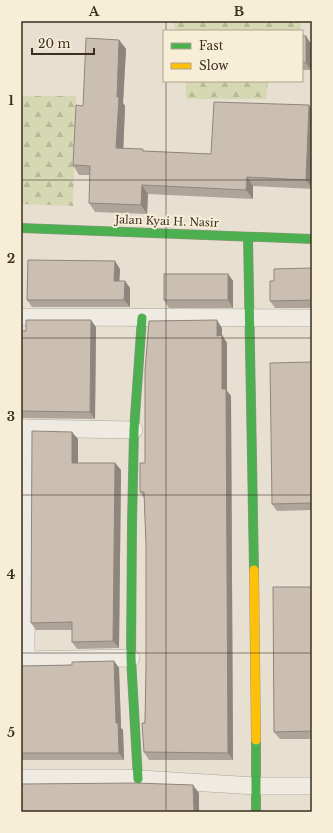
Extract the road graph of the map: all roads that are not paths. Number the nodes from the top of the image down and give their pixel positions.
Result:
1 (21, 228) edge
2 (248, 237) junction
3 (312, 239) edge
4 (21, 317) edge
5 (142, 318) junction
6 (312, 318) edge
7 (251, 319) junction
8 (24, 428) edge
9 (134, 430) junction
10 (131, 658) junction
11 (24, 660) edge
12 (21, 778) edge
13 (138, 779) junction
14 (256, 786) junction
15 (312, 786) edge
16 (256, 812) edge

1 - 2 street, Jalan Kyai H. Nasir
2 - 3 street, Jalan Kyai H. Nasir
2 - 7 street
4 - 5 street
5 - 7 street
5 - 9 street
6 - 7 street
7 - 14 street
8 - 9 street
8 - 11 street
9 - 10 street
10 - 11 street
10 - 13 street
12 - 13 street
13 - 14 street
14 - 15 street
14 - 16 street

